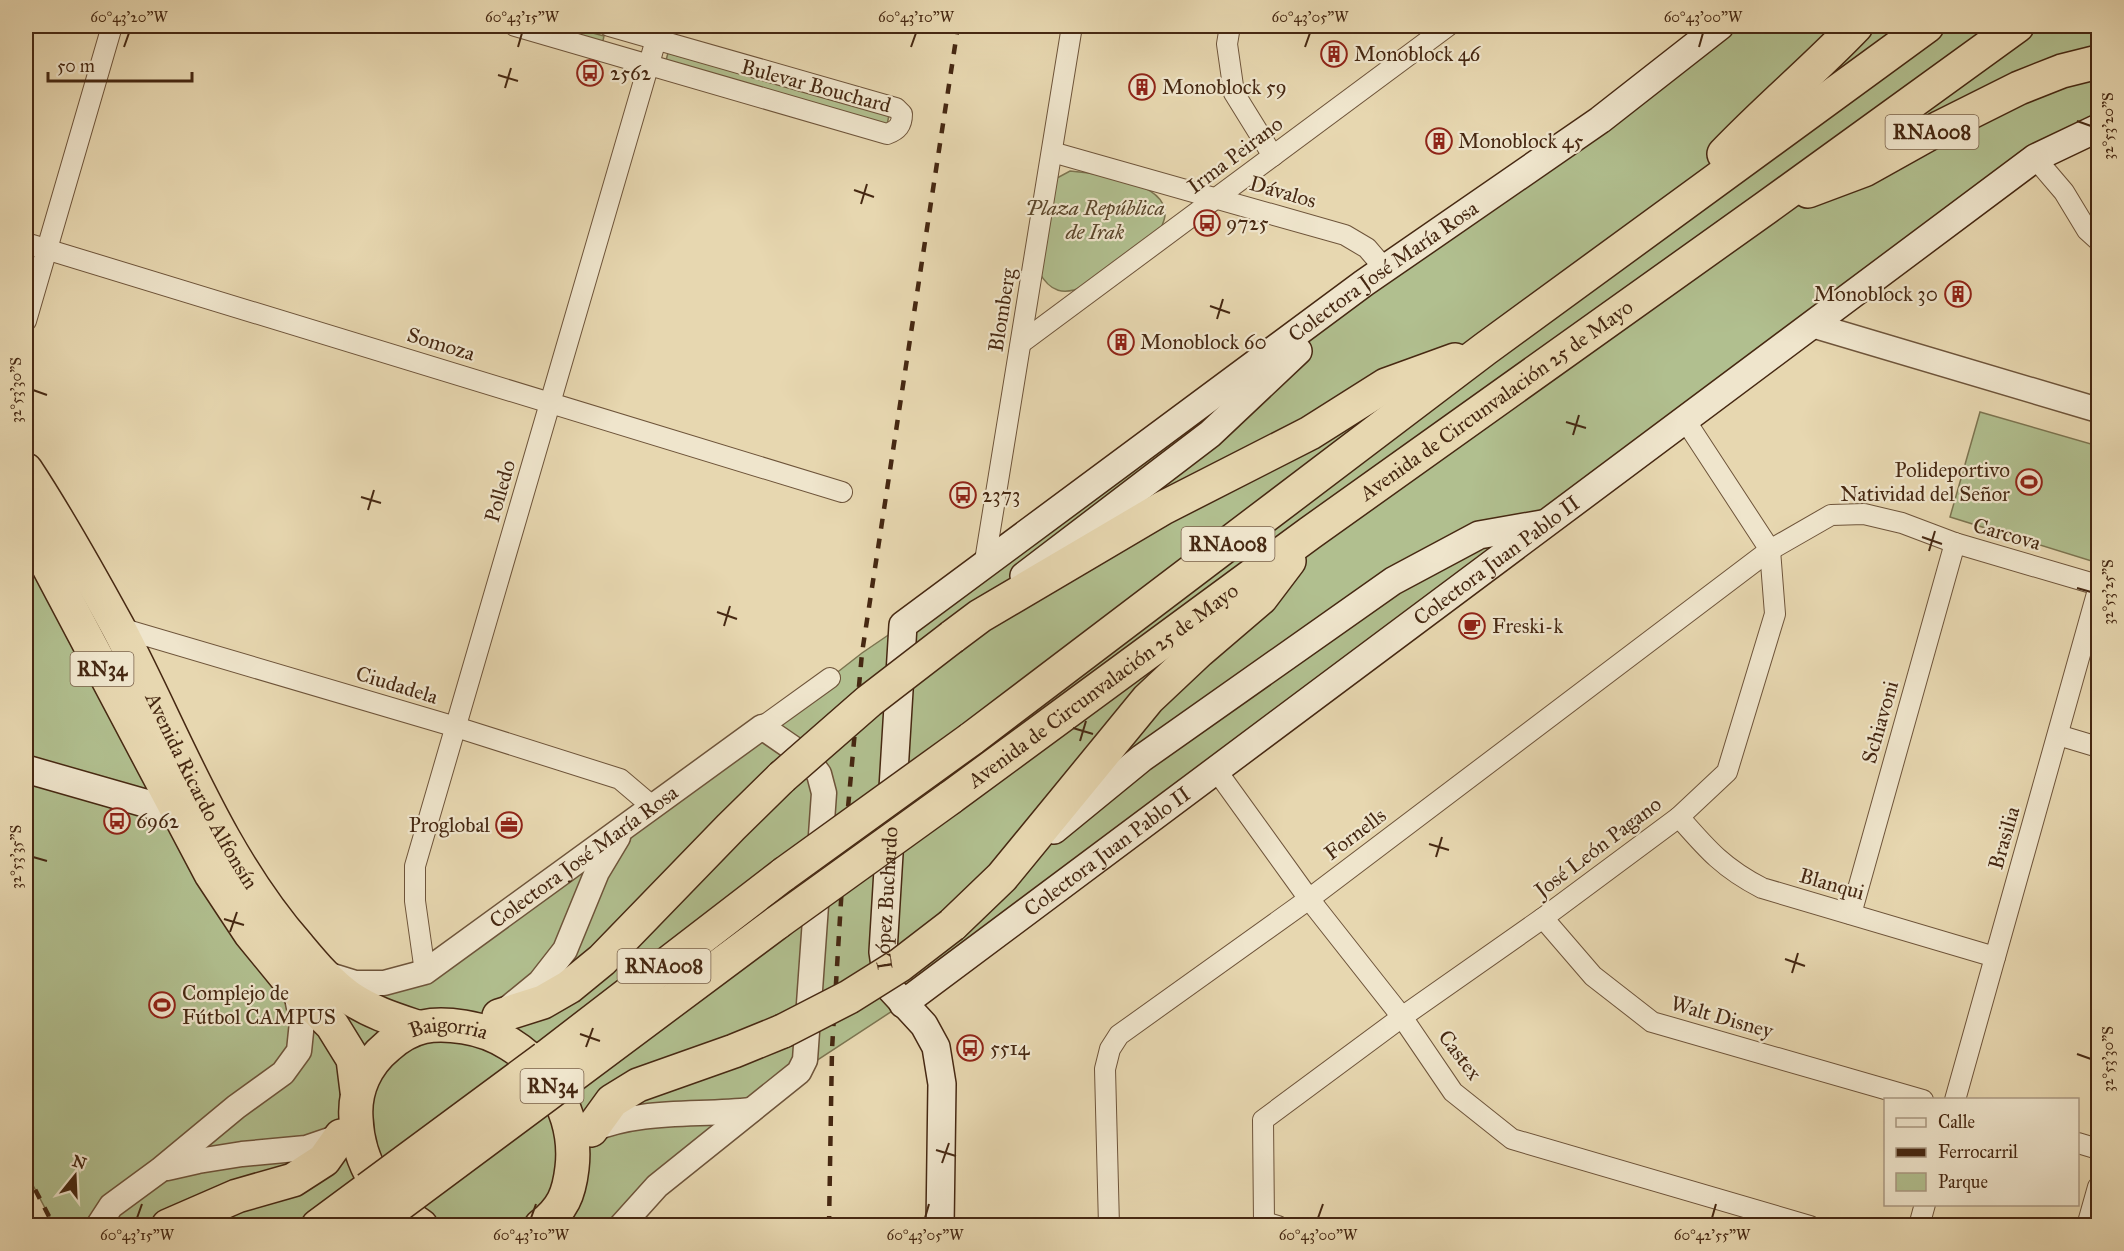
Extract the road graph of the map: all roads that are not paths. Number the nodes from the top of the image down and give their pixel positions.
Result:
1 (112, 26) edge
2 (514, 26) edge
3 (609, 26) edge
4 (1072, 26) edge
5 (1230, 26) edge
6 (1447, 26) edge
7 (1720, 26) edge
8 (1856, 26) edge
9 (1928, 26) edge
10 (2017, 26) edge
11 (658, 32) edge
12 (2098, 62) edge
13 (648, 64) junction
14 (2098, 128) edge
15 (1052, 152) junction
16 (1273, 156) junction
17 (2035, 158) junction
18 (1218, 198) junction
19 (1767, 207) junction
20 (1665, 216) junction
21 (2098, 240) edge
22 (26, 243) edge
23 (46, 249) junction
24 (1374, 276) junction
25 (26, 321) edge
26 (1812, 325) junction
27 (1021, 343) junction
28 (1485, 350) junction
29 (550, 403) junction
30 (2098, 410) edge
31 (1685, 420) junction
32 (26, 459) edge
33 (32, 479) edge
34 (842, 492) dead end
35 (1547, 523) junction
36 (26, 524) edge
37 (1310, 533) junction
38 (1955, 543) junction
39 (1770, 550) junction
40 (984, 567) junction
41 (2098, 588) edge
42 (980, 616) junction
43 (903, 625) joint
44 (117, 627) junction
45 (830, 678) dead end
46 (456, 727) junction
47 (762, 727) junction
48 (2058, 735) junction
49 (2098, 747) edge
50 (26, 769) edge
51 (1216, 770) junction
52 (653, 807) junction
53 (177, 812) junction
54 (1679, 817) junction
55 (215, 823) junction
56 (624, 828) junction
57 (1002, 877) junction
58 (1309, 899) junction
59 (1851, 914) junction
60 (1543, 918) junction
61 (1995, 957) junction
62 (425, 972) junction
63 (308, 981) junction
64 (903, 1004) junction
65 (499, 1016) junction
66 (1402, 1017) junction
67 (452, 1025) junction
68 (417, 1027) junction
69 (553, 1071) junction
70 (1916, 1098) edge
71 (1956, 1098) edge
72 (751, 1110) junction
73 (351, 1112) junction
74 (591, 1130) junction
75 (2079, 1143) edge
76 (2098, 1149) edge
77 (573, 1161) junction
78 (160, 1170) junction
79 (2098, 1187) edge
80 (1925, 1206) edge
81 (376, 1209) edge
82 (568, 1214) edge
83 (105, 1216) edge
84 (1271, 1224) edge
85 (168, 1226) edge
86 (318, 1226) edge
87 (421, 1226) edge
88 (541, 1226) edge
89 (621, 1226) edge
90 (940, 1226) edge
91 (1109, 1226) edge
92 (1810, 1226) edge
93 (1920, 1226) edge
94 (2087, 1226) edge

1 - 23 street
2 - 13 street, Bulevar Bouchard
3 - 11 street, Bulevar Bouchard
4 - 15 street, Blomberg
5 - 16 street
6 - 16 street, Irma Peirano
7 - 24 main road, Colectora José María Rosa
8 - 20 highway
9 - 20 highway, Avenida de Circunvalación 25 de Mayo / RNA008
10 - 19 highway, Avenida de Circunvalación 25 de Mayo / RNA008
11 - 13 street, Polledo
11 - 13 street, Bulevar Bouchard
12 - 19 highway, RNA008
13 - 29 street, Polledo
14 - 17 main road, Colectora Juan Pablo II
15 - 18 street, Dávalos
15 - 27 street, Blomberg
16 - 18 street, Irma Peirano
17 - 21 street
17 - 26 main road, Colectora Juan Pablo II
18 - 24 street, Dávalos
18 - 27 street, Irma Peirano
19 - 37 highway, Avenida de Circunvalación 25 de Mayo / RNA008
20 - 28 highway, Avenida de Circunvalación 25 de Mayo / RNA008
22 - 23 street, Somoza
23 - 25 street
23 - 29 street, Somoza
24 - 40 main road, Colectora José María Rosa
24 - 42 main road
26 - 30 street
26 - 31 main road, Colectora Juan Pablo II
27 - 40 street, Blomberg
28 - 42 highway
28 - 69 highway, Avenida de Circunvalación 25 de Mayo / RNA008, bridge
29 - 34 street, Somoza
29 - 46 street, Polledo
31 - 35 main road, Colectora Juan Pablo II
31 - 39 street, José León Pagano
32 - 33 street
33 - 44 highway, Avenida Ricardo Alfonsín / RN34
35 - 51 main road, Colectora Juan Pablo II
35 - 57 main road
36 - 53 highway, Avenida Ricardo Alfonsín / RN34
37 - 57 highway
37 - 69 highway, Avenida de Circunvalación 25 de Mayo / RNA008, bridge
38 - 39 street, Carcova
38 - 41 street, Carcova
38 - 59 street, Schiavoni
39 - 54 street, José León Pagano
39 - 58 street, Fornells
40 - 43 main road, Colectora José María Rosa
41 - 48 street, Brasilia
42 - 65 highway, bridge
43 - 64 main road, López Buchardo
44 - 46 street, Ciudadela
44 - 55 highway, Avenida Ricardo Alfonsín / RN34
45 - 47 street, Colectora José María Rosa
46 - 52 street, Ciudadela
46 - 62 street, Polledo
47 - 52 street, Colectora José María Rosa
47 - 72 street
48 - 49 street
48 - 61 street, Brasilia
50 - 53 main road
51 - 58 street, Castex
51 - 64 main road, Colectora Juan Pablo II
52 - 56 street, Colectora José María Rosa
53 - 55 main road
53 - 63 highway, Avenida Ricardo Alfonsín / RN34
54 - 59 street, Blanqui
54 - 60 street, José León Pagano
55 - 63 highway, Avenida Ricardo Alfonsín / RN34
56 - 62 street, Colectora José María Rosa
56 - 65 street
57 - 74 highway, bridge
58 - 66 street, Castex
58 - 91 street, Fornells
59 - 61 street, Blanqui
60 - 66 street, José León Pagano
60 - 70 street, Walt Disney
61 - 71 street, Brasilia
62 - 63 street, Colectora José María Rosa
63 - 68 highway, Avenida Ricardo Alfonsín / RN34
63 - 73 highway, Avenida Ricardo Alfonsín / RN34
63 - 78 street
64 - 90 main road, López Buchardo
65 - 67 street
66 - 84 street, José León Pagano
66 - 92 street, Castex
67 - 68 highway, Baigorria / RN34
67 - 77 highway, Baigorria / RN34
68 - 73 highway, Baigorria
69 - 81 highway, Avenida de Circunvalación 25 de Mayo / RNA008, bridge
72 - 74 street
72 - 89 street
73 - 78 street
73 - 85 highway, Baigorria
73 - 87 highway, RN34
74 - 77 street
75 - 76 street
77 - 82 highway, Baigorria / RN34
78 - 83 street
79 - 94 street
80 - 93 street
81 - 86 highway, Avenida de Circunvalación 25 de Mayo / RNA008
82 - 88 highway, Baigorria

